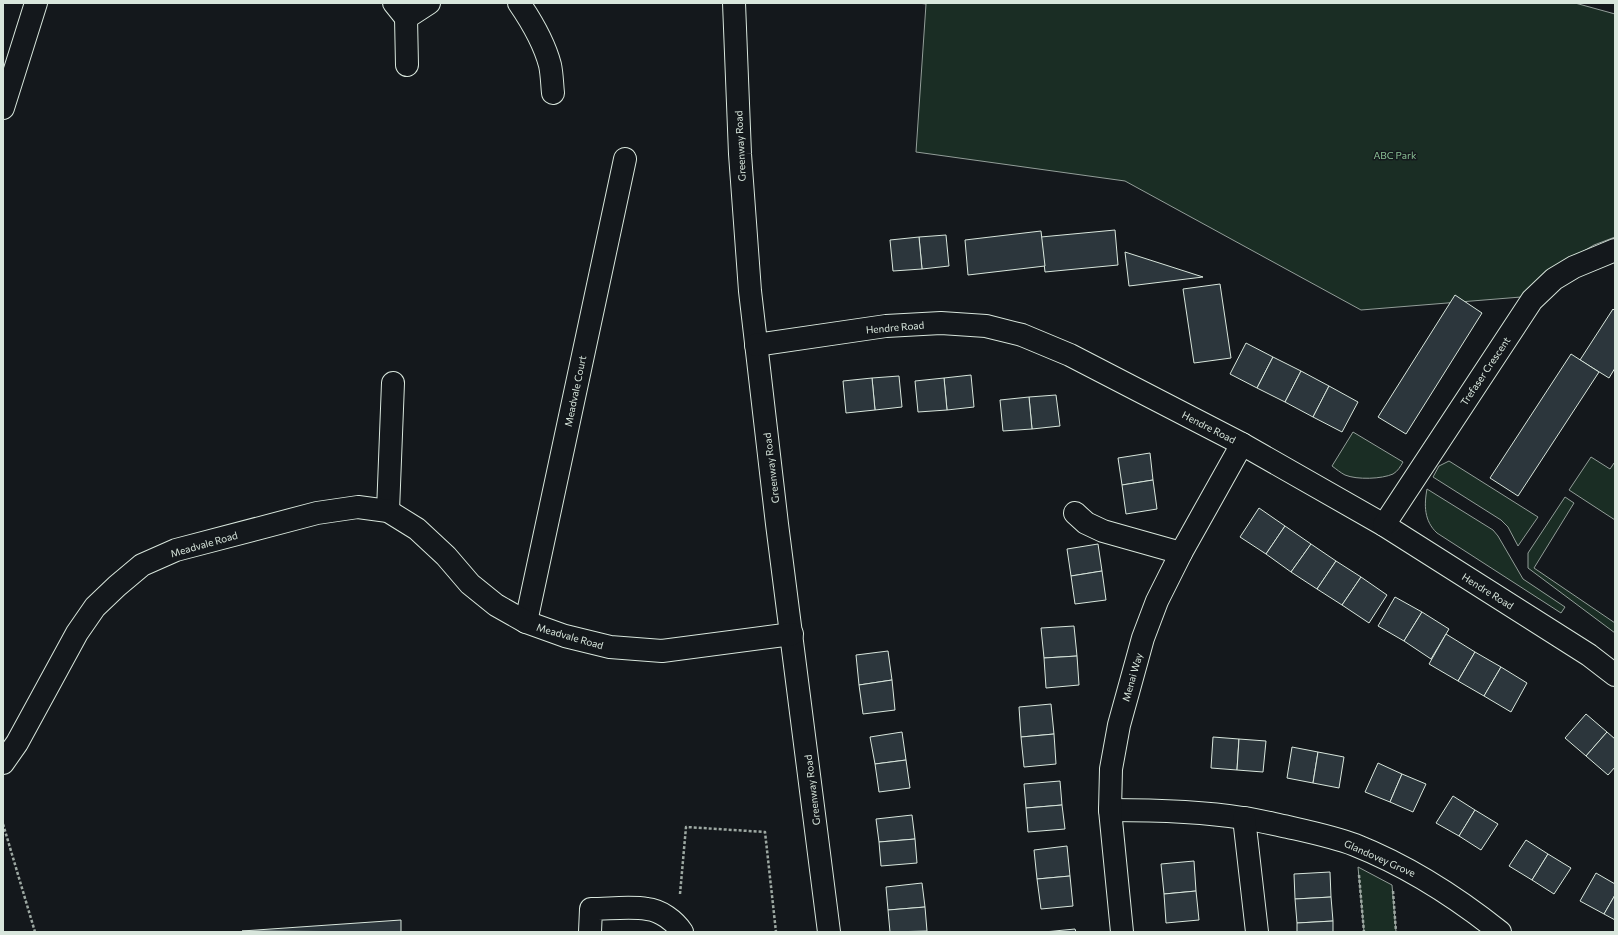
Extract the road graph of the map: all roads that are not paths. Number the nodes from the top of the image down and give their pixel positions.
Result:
1 (36, 3) edge
2 (429, 3) edge
3 (519, 3) edge
4 (734, 3) edge
5 (400, 11) edge
6 (407, 65) dead end
7 (553, 93) dead end
8 (3, 108) edge
9 (625, 159) dead end
10 (1615, 250) edge
11 (756, 344) junction
12 (393, 383) dead end
13 (1242, 444) junction
14 (388, 511) junction
15 (1075, 513) dead end
16 (1384, 525) junction
17 (1181, 553) junction
18 (526, 622) junction
19 (792, 634) junction
20 (1615, 676) edge
21 (3, 763) edge
22 (1110, 810) junction
23 (1244, 818) junction
24 (680, 928) edge
25 (590, 932) edge
26 (829, 932) edge
27 (1122, 932) edge
28 (1257, 932) edge
29 (1500, 932) edge

1 - 8 street
2 - 5 street
3 - 7 street
4 - 11 street, Greenway Road
5 - 6 street
9 - 18 street, Meadvale Court
10 - 16 street, Trefaser Crescent
11 - 13 street, Hendre Road
11 - 19 street, Greenway Road
12 - 14 street
13 - 16 street, Hendre Road
13 - 17 street, Menai Way
14 - 18 street, Meadvale Road
14 - 21 street, Meadvale Road
15 - 17 street
16 - 20 street, Hendre Road
17 - 22 street, Menai Way
18 - 19 street, Meadvale Road
19 - 26 street, Greenway Road
22 - 23 street, Glandovey Grove
22 - 27 street, Menai Way
23 - 28 street
23 - 29 street, Glandovey Grove
24 - 25 street

